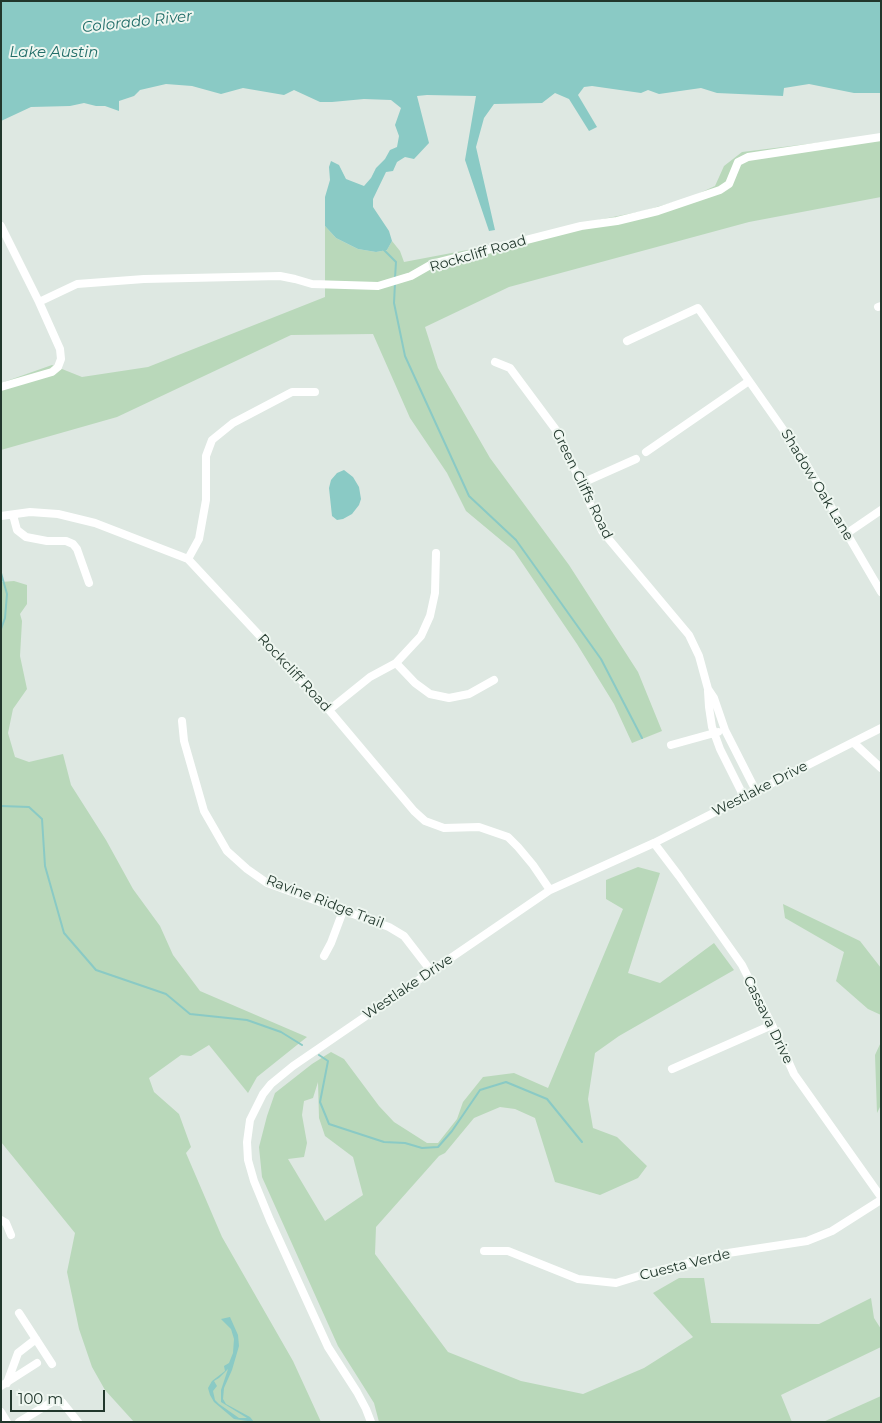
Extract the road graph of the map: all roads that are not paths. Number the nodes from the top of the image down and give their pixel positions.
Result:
1 (881, 137) edge
2 (1, 226) edge
3 (39, 302) junction
4 (627, 341) dead end
5 (495, 362) dead end
6 (749, 381) junction
7 (1, 387) edge
8 (315, 392) dead end
9 (646, 452) dead end
10 (636, 459) dead end
11 (582, 483) junction
12 (881, 510) edge
13 (13, 515) junction
14 (1, 516) edge
15 (846, 534) junction
16 (436, 553) dead end
17 (188, 559) junction
18 (89, 583) dead end
19 (881, 592) edge
20 (396, 663) junction
21 (494, 680) dead end
22 (708, 689) junction
23 (329, 710) junction
24 (182, 721) dead end
25 (881, 728) edge
26 (725, 730) junction
27 (714, 733) junction
28 (854, 743) junction
29 (671, 745) dead end
30 (881, 768) edge
31 (756, 791) junction
32 (744, 797) junction
33 (654, 843) junction
34 (550, 890) junction
35 (343, 910) junction
36 (324, 956) dead end
37 (431, 971) junction
38 (772, 1025) junction
39 (672, 1069) dead end
40 (881, 1199) edge
41 (1, 1220) edge
42 (11, 1235) dead end
43 (484, 1251) dead end
44 (19, 1313) dead end
45 (36, 1339) junction
46 (36, 1363) dead end
47 (52, 1364) dead end
48 (4, 1385) edge
49 (1, 1412) edge
50 (7, 1422) edge
51 (19, 1422) edge
52 (78, 1422) edge
53 (371, 1422) edge

1 - 3 street, Rockcliff Road
2 - 3 street
3 - 7 street
4 - 6 street, Shadow Oak Lane
5 - 11 street, Green Cliffs Road
6 - 9 street
6 - 15 street, Shadow Oak Lane
8 - 17 street
10 - 11 street
11 - 22 street, Green Cliffs Road
12 - 15 street
13 - 14 street, Rockcliff Road
13 - 17 street, Rockcliff Road
13 - 18 street
15 - 19 street, Shadow Oak Lane
16 - 20 street
17 - 23 street, Rockcliff Road
20 - 21 street
20 - 23 street
22 - 26 street, Green Cliffs Road
22 - 27 street, Green Cliffs Road
23 - 34 street, Rockcliff Road
24 - 35 street, Ravine Ridge Trail
25 - 28 street, Westlake Drive
26 - 27 street
26 - 31 street, Green Cliffs Road
27 - 29 street
27 - 32 street, Green Cliffs Road
28 - 30 street
28 - 31 street, Westlake Drive
31 - 32 street, Westlake Drive
32 - 33 street, Westlake Drive
33 - 34 street, Westlake Drive
33 - 38 street, Cassava Drive
34 - 37 street, Westlake Drive
35 - 36 street
35 - 37 street, Ravine Ridge Trail
37 - 53 street, Westlake Drive
38 - 39 street
38 - 40 street, Cassava Drive
40 - 43 street, Cuesta Verde
41 - 42 street
44 - 45 street
45 - 47 street
45 - 48 street
46 - 48 street
49 - 50 street
51 - 52 street

